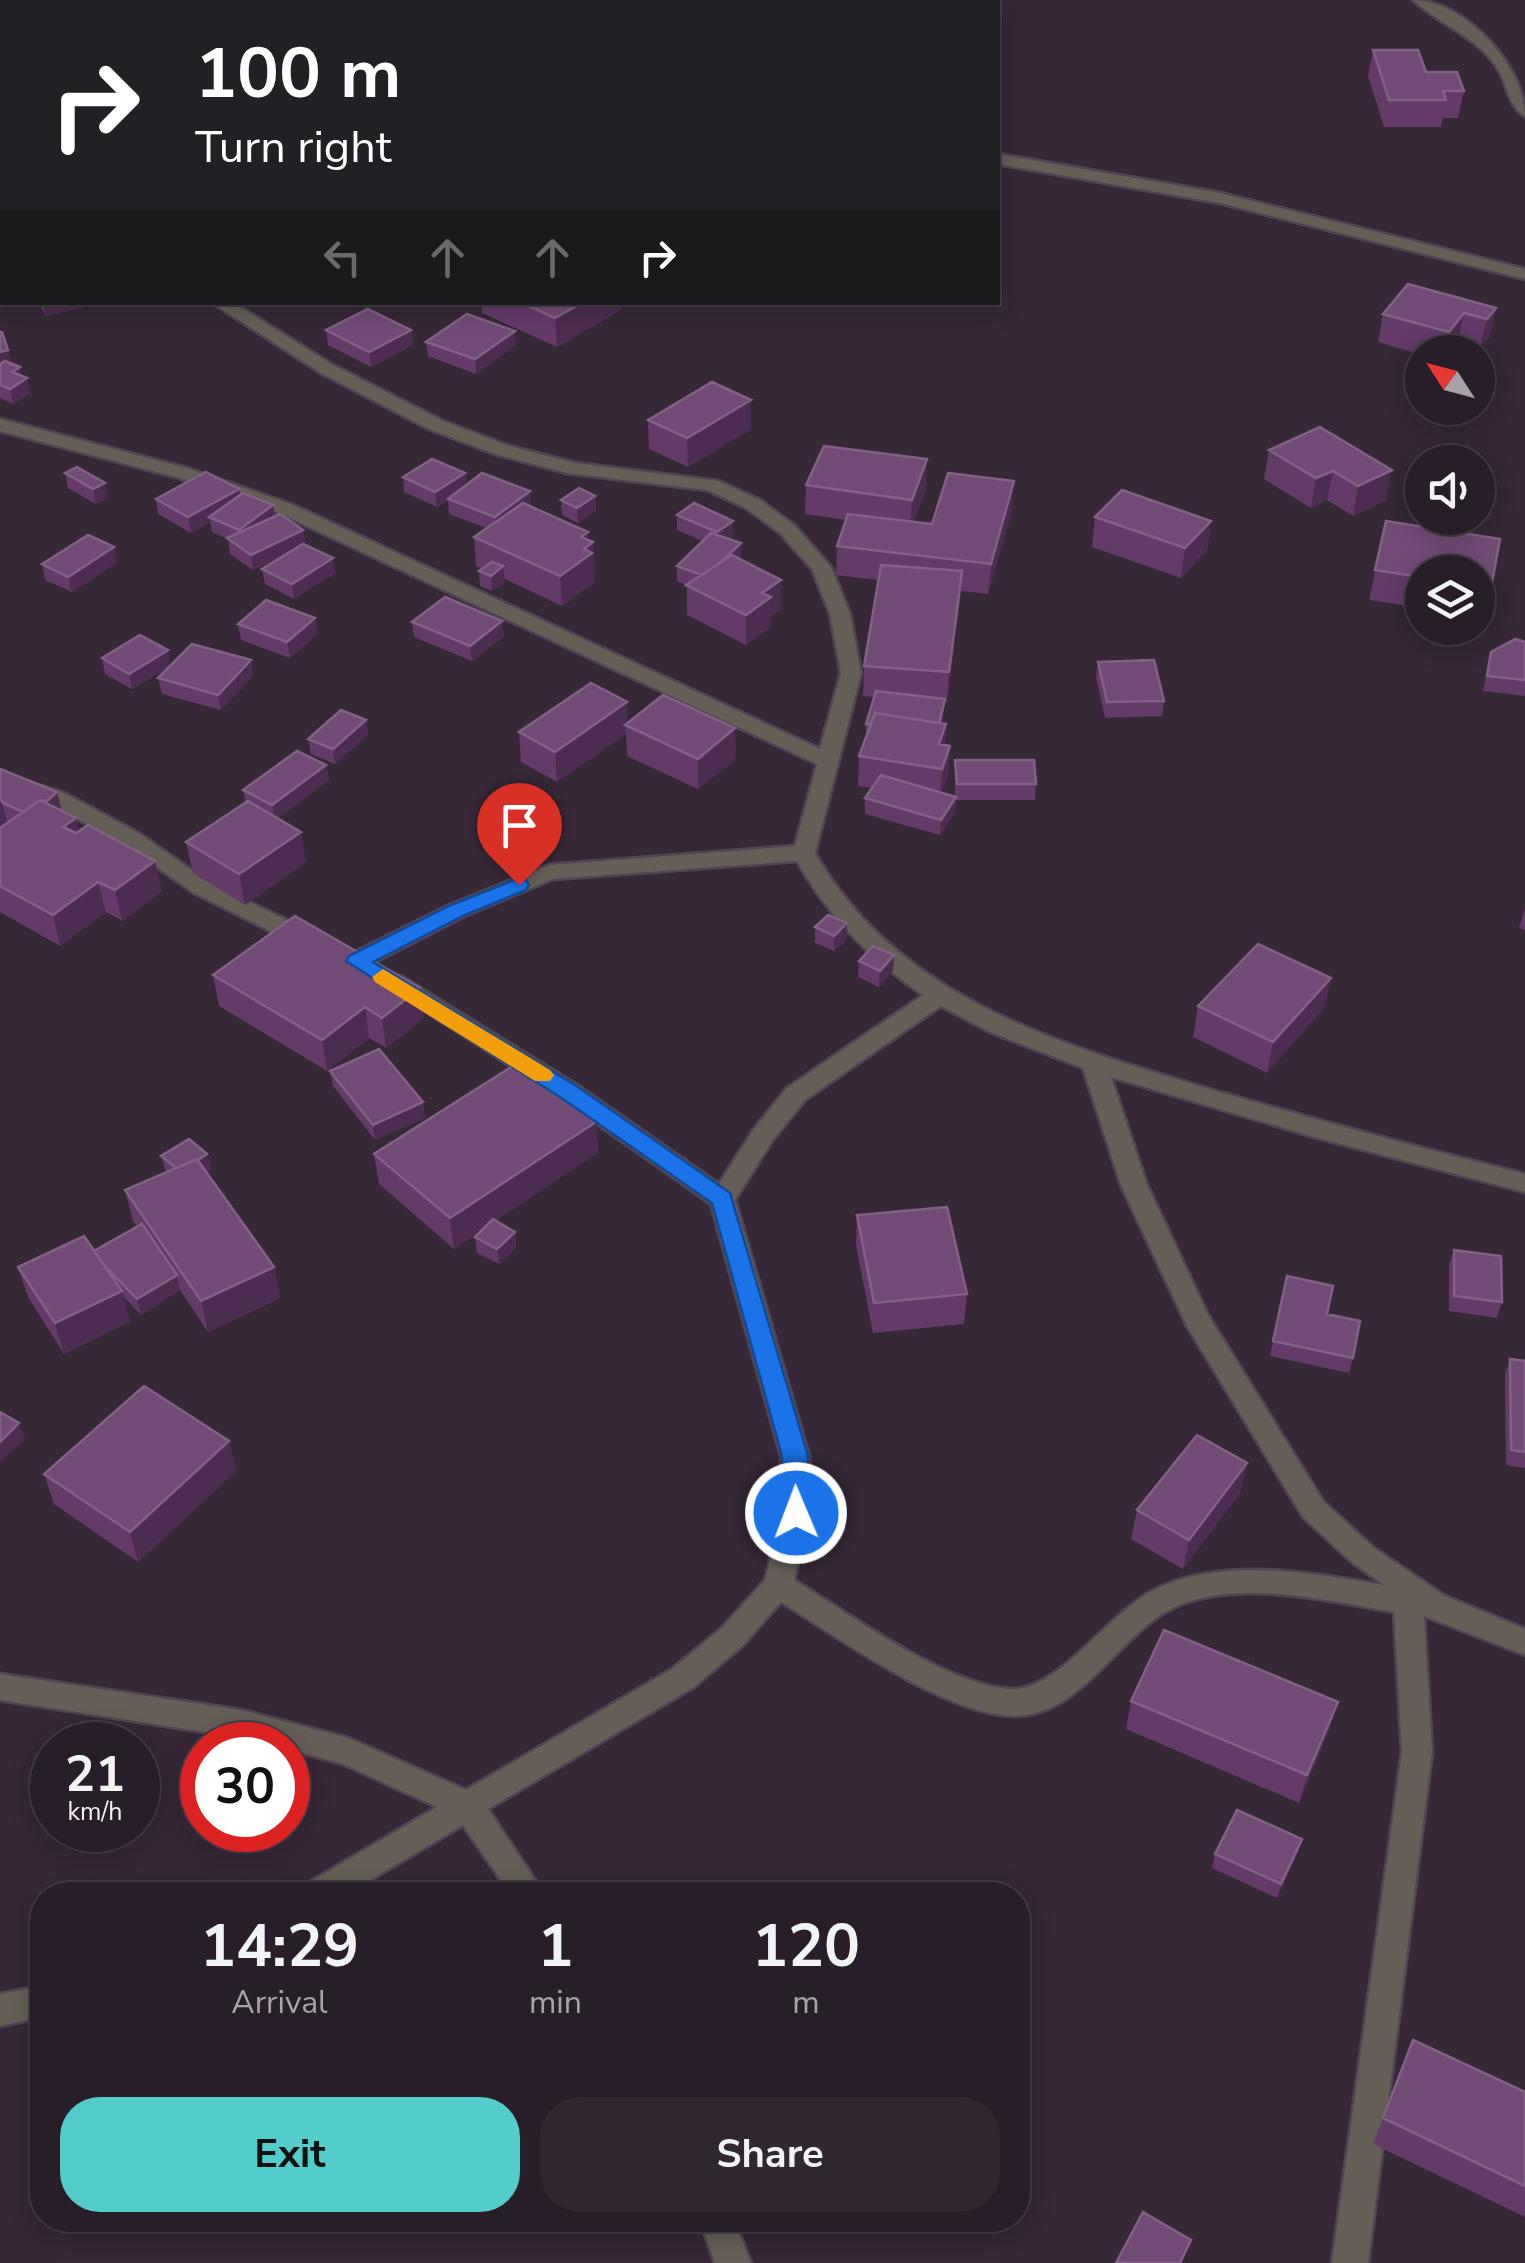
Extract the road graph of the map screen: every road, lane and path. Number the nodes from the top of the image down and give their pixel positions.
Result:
1 (1420, 0) edge
2 (1525, 111) edge
3 (1000, 159) edge
4 (1525, 274) edge
5 (224, 305) edge
6 (0, 425) edge
7 (26, 434) junction
8 (0, 445) edge
9 (829, 761) junction
10 (0, 781) edge
11 (804, 854) junction
12 (341, 954) junction
13 (940, 995) junction
14 (1094, 1064) junction
15 (1525, 1182) edge
16 (722, 1199) junction
17 (778, 1585) junction
18 (1422, 1604) junction
19 (1525, 1642) edge
20 (0, 1687) edge
21 (468, 1806) junction
22 (338, 1882) edge
23 (520, 1882) edge
24 (30, 2004) edge
25 (0, 2010) edge
26 (721, 2232) edge
27 (733, 2263) edge
28 (1350, 2263) edge

1 - 2 street
3 - 4 street
5 - 9 street
6 - 7 street
7 - 8 street
7 - 9 street
9 - 11 street
10 - 12 street
11 - 12 street
11 - 13 street
12 - 16 street
13 - 14 street
13 - 16 street
14 - 15 street
14 - 18 street
16 - 17 street
17 - 18 street
17 - 21 street
18 - 19 street
18 - 28 street
20 - 21 street
21 - 22 street
21 - 23 street
24 - 25 street
26 - 27 street

